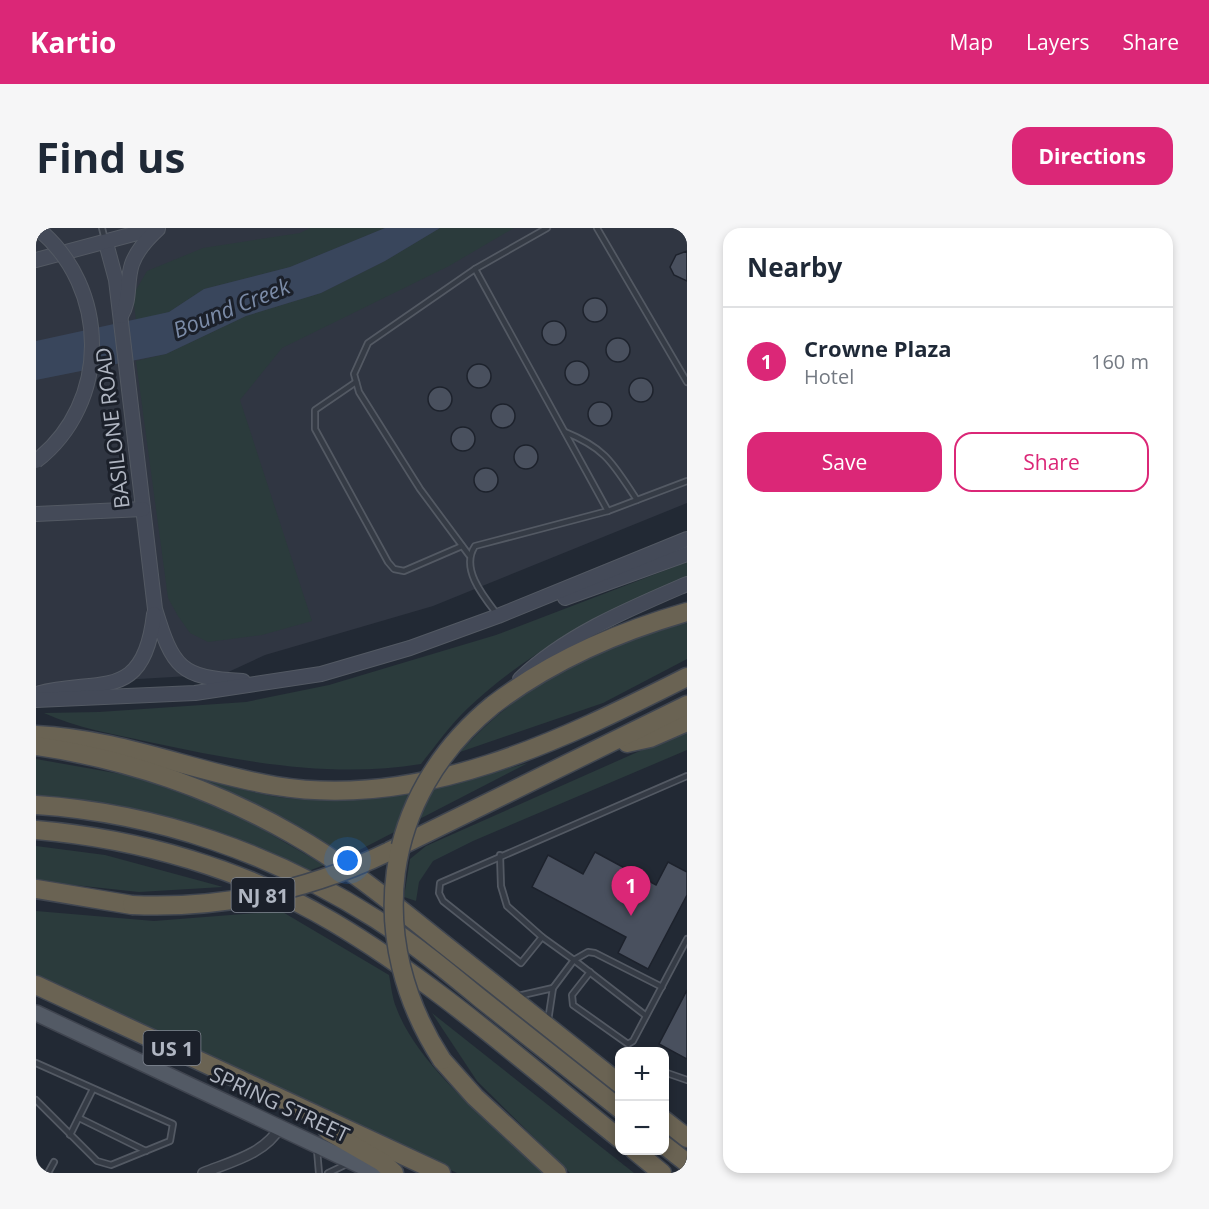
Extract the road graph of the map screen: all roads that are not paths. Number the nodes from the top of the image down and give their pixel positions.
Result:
1 (37, 228) edge
2 (102, 228) edge
3 (157, 228) edge
4 (547, 228) edge
5 (597, 228) edge
6 (106, 243) junction
7 (36, 260) edge
8 (476, 269) junction
9 (120, 318) junction
10 (356, 382) junction
11 (687, 382) edge
12 (564, 432) junction
13 (36, 461) edge
14 (687, 481) edge
15 (637, 500) junction
16 (143, 509) junction
17 (608, 511) junction
18 (36, 514) edge
19 (687, 539) edge
20 (462, 546) junction
21 (687, 554) edge
22 (469, 555) junction
23 (687, 584) edge
24 (155, 609) junction
25 (687, 612) edge
26 (498, 616) junction
27 (410, 648) junction
28 (687, 677) edge
29 (280, 682) junction
30 (36, 694) edge
31 (36, 700) edge
32 (493, 705) junction
33 (687, 705) edge
34 (687, 722) edge
35 (36, 735) edge
36 (36, 746) edge
37 (599, 750) junction
38 (687, 776) edge
39 (36, 806) edge
40 (36, 830) edge
41 (500, 855) junction
42 (36, 889) edge
43 (36, 901) edge
44 (132, 905) junction
45 (542, 937) junction
46 (687, 939) edge
47 (574, 960) junction
48 (590, 972) junction
49 (36, 985) edge
50 (662, 987) junction
51 (553, 988) junction
52 (511, 998) junction
53 (36, 1013) edge
54 (645, 1016) junction
55 (547, 1027) junction
56 (36, 1063) edge
57 (669, 1074) edge
58 (615, 1080) edge
59 (687, 1080) edge
60 (93, 1089) junction
61 (36, 1100) edge
62 (615, 1105) edge
63 (307, 1111) junction
64 (79, 1118) junction
65 (669, 1124) edge
66 (280, 1127) junction
67 (70, 1135) junction
68 (615, 1135) edge
69 (687, 1138) edge
70 (317, 1144) junction
71 (669, 1149) edge
72 (146, 1151) junction
73 (640, 1155) edge
74 (352, 1161) junction
75 (54, 1162) dead end
76 (687, 1163) edge
77 (48, 1173) edge
78 (203, 1173) edge
79 (318, 1173) edge
80 (328, 1173) edge
81 (376, 1173) edge
82 (394, 1173) edge
83 (441, 1173) edge
84 (557, 1173) edge
85 (662, 1173) edge

1 - 13 street, bridge
2 - 6 lane
3 - 6 street
3 - 9 street
4 - 8 lane
5 - 11 lane
6 - 7 street
6 - 9 street, BASILONE ROAD
8 - 10 lane
8 - 12 lane
9 - 16 street, BASILONE ROAD
10 - 20 lane
10 - 20 lane
12 - 15 lane
12 - 17 lane
14 - 15 lane
15 - 17 lane
16 - 18 street
16 - 24 street, BASILONE ROAD
17 - 22 lane
19 - 26 street
20 - 22 lane
21 - 27 street
22 - 26 lane
23 - 32 street
24 - 29 street
24 - 30 street
25 - 32 highway
26 - 27 street
27 - 29 street
28 - 35 highway
29 - 31 street
32 - 84 highway, bridge
33 - 37 highway, NJ 81
34 - 37 highway
36 - 52 highway
37 - 44 highway, NJ 81, bridge
38 - 41 lane
39 - 62 highway
40 - 68 highway
41 - 45 lane
41 - 45 lane
42 - 44 highway
43 - 44 highway
45 - 47 lane
46 - 50 lane
47 - 48 lane
47 - 50 lane
47 - 51 lane
48 - 54 lane
48 - 54 lane
49 - 63 highway, US 1
50 - 54 lane
51 - 52 lane
51 - 55 lane
52 - 55 highway
53 - 66 main road, SPRING STREET
55 - 58 highway
56 - 60 lane
57 - 59 lane
60 - 64 lane
60 - 72 lane
61 - 67 lane
63 - 82 highway
63 - 83 highway, US 1
64 - 67 lane
64 - 72 lane
65 - 69 highway
66 - 70 main road, SPRING STREET
66 - 78 street
67 - 72 lane
70 - 74 main road, SPRING STREET
70 - 79 lane
71 - 76 highway
73 - 85 highway
74 - 80 lane
74 - 81 main road, SPRING STREET
75 - 77 lane

